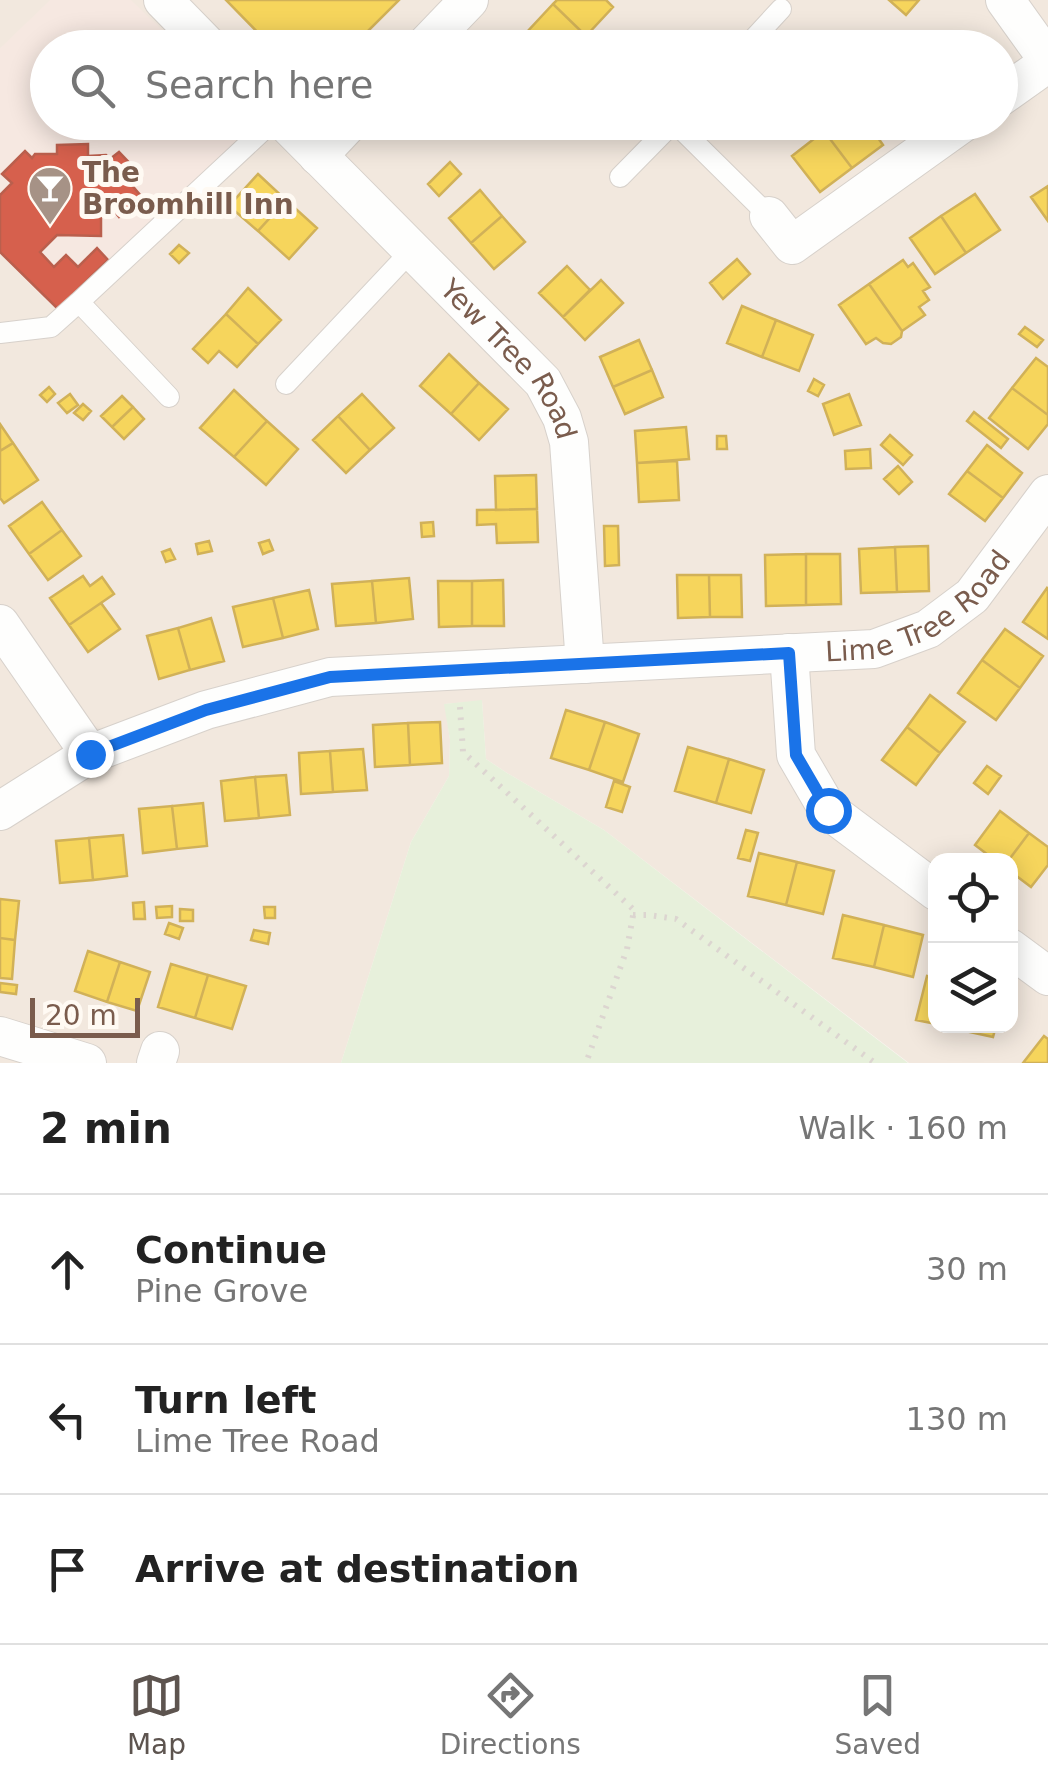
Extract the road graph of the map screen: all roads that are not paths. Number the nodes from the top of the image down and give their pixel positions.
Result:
1 (163, 0) edge
2 (470, 0) edge
3 (1005, 0) edge
4 (781, 9) dead end
5 (192, 30) edge
6 (441, 30) edge
7 (762, 30) edge
8 (1048, 62) edge
9 (1018, 84) edge
10 (253, 140) edge
11 (302, 140) edge
12 (333, 140) edge
13 (657, 140) edge
14 (691, 140) edge
15 (939, 140) edge
16 (318, 156) junction
17 (620, 178) dead end
18 (790, 245) joint
19 (412, 250) junction
20 (79, 302) junction
21 (0, 333) edge
22 (286, 384) dead end
23 (169, 397) dead end
24 (1048, 494) edge
25 (0, 624) edge
26 (789, 653) junction
27 (585, 664) junction
28 (90, 754) junction
29 (0, 810) edge
30 (928, 886) edge
31 (1018, 954) edge
32 (1048, 976) edge
33 (0, 1036) edge
34 (87, 1063) edge

1 - 5 street
2 - 6 street
3 - 8 street
4 - 7 lane
8 - 9 street
10 - 20 lane
11 - 16 street, Yew Tree Road
12 - 16 street
13 - 17 lane
14 - 18 lane
15 - 18 street
16 - 19 street, Yew Tree Road
19 - 22 lane
19 - 27 street, Yew Tree Road
20 - 21 lane
20 - 23 lane
24 - 26 street, Lime Tree Road
25 - 28 street
26 - 27 street, Lime Tree Road
26 - 30 street
27 - 28 street, Lime Tree Road
28 - 29 street, Lime Tree Road
31 - 32 street
33 - 34 street

